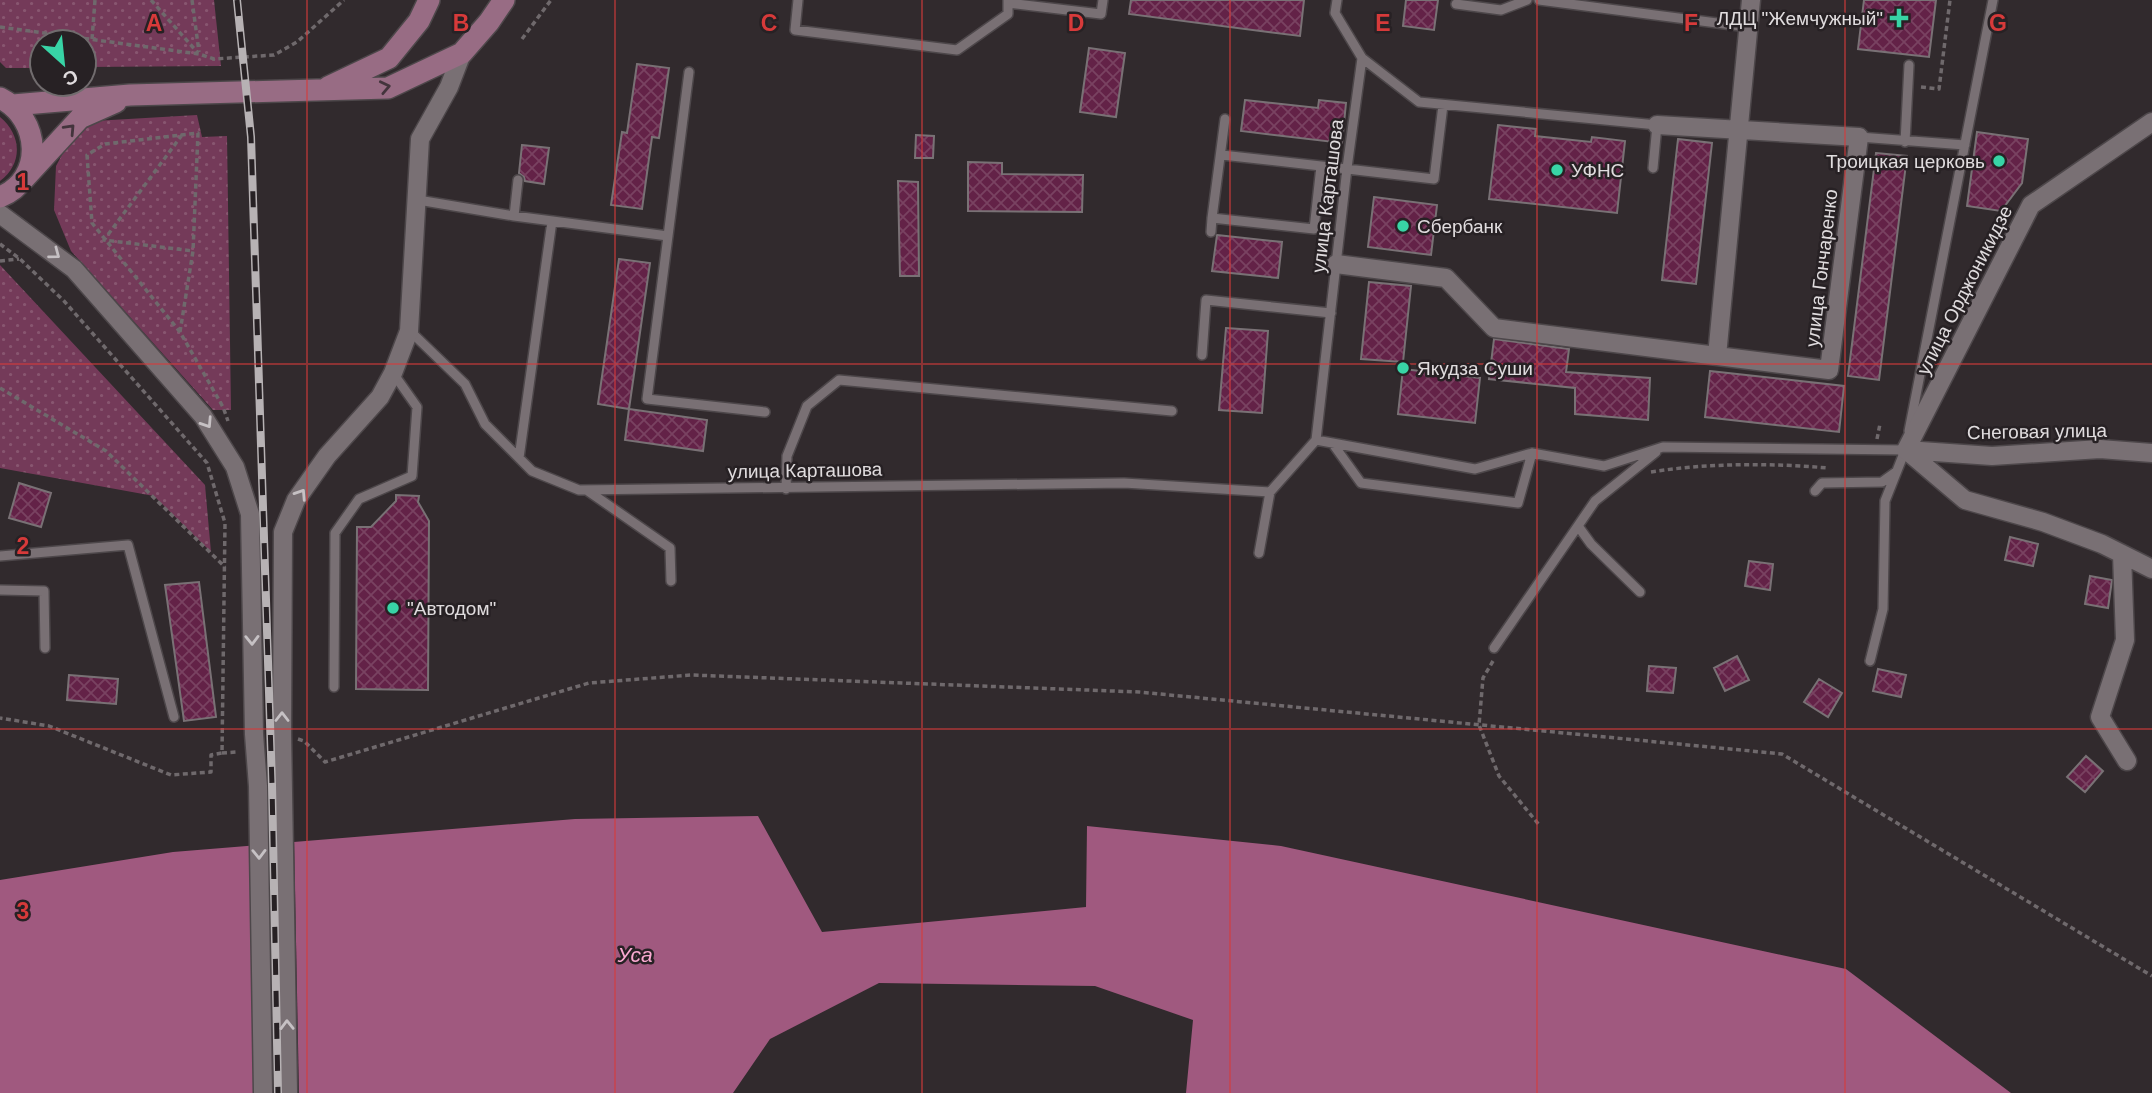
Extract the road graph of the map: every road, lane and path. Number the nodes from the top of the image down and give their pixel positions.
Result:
1 (95, 0) edge
2 (151, 0) edge
3 (192, 0) edge
4 (344, 0) edge
5 (429, 0) edge
6 (504, 0) edge
7 (551, 0) edge
8 (799, 0) edge
9 (1103, 0) edge
10 (1337, 0) edge
11 (1527, 0) edge
12 (1539, 0) edge
13 (1751, 0) edge
14 (1950, 0) edge
15 (1993, 0) edge
16 (1008, 1) edge
17 (1456, 4) dead end
18 (0, 27) edge
19 (1748, 27) junction
20 (93, 28) edge
21 (28, 31) edge
22 (522, 38) dead end
23 (98, 40) edge
24 (462, 53) junction
25 (199, 54) junction
26 (1362, 58) junction
27 (1909, 65) dead end
28 (689, 72) dead end
29 (1908, 85) junction
30 (317, 92) junction
31 (130, 95) junction
32 (4, 100) edge
33 (1443, 105) junction
34 (1225, 119) dead end
35 (2152, 122) edge
36 (1657, 125) junction
37 (1738, 130) junction
38 (182, 135) junction
39 (1859, 137) junction
40 (1905, 142) junction
41 (1965, 145) junction
42 (1222, 155) junction
43 (1321, 166) junction
44 (1347, 168) junction
45 (1653, 168) dead end
46 (24, 179) junction
47 (518, 180) dead end
48 (0, 197) edge
49 (418, 200) junction
50 (0, 214) edge
51 (514, 216) junction
52 (1212, 218) junction
53 (552, 221) junction
54 (1211, 232) dead end
55 (668, 236) junction
56 (104, 240) junction
57 (0, 244) edge
58 (193, 251) junction
59 (20, 259) junction
60 (0, 261) edge
61 (1336, 264) junction
62 (1331, 313) junction
63 (180, 331) junction
64 (409, 331) junction
65 (1202, 355) dead end
66 (1717, 356) junction
67 (393, 373) junction
68 (0, 388) edge
69 (1172, 411) dead end
70 (765, 412) dead end
71 (230, 427) dead end
72 (1316, 440) junction
73 (1333, 444) junction
74 (1663, 447) junction
75 (1906, 450) junction
76 (1532, 453) junction
77 (2152, 453) edge
78 (519, 458) junction
79 (1897, 471) junction
80 (786, 489) junction
81 (587, 490) junction
82 (1815, 491) dead end
83 (1270, 492) junction
84 (1578, 526) junction
85 (1259, 553) dead end
86 (2122, 554) junction
87 (0, 556) edge
88 (225, 567) junction
89 (2152, 569) edge
90 (671, 580) dead end
91 (0, 590) edge
92 (1640, 592) dead end
93 (45, 648) dead end
94 (1494, 648) dead end
95 (1870, 661) dead end
96 (334, 687) dead end
97 (174, 717) dead end
98 (0, 718) edge
99 (237, 752) dead end
100 (222, 753) junction
101 (2127, 761) dead end
102 (325, 762) dead end
103 (2152, 976) edge
104 (263, 1093) edge
105 (288, 1093) edge

1 - 20 path
2 - 25 path
3 - 25 path
4 - 25 path
5 - 30 main road
6 - 24 main road
7 - 22 path
8 - 16 lane
9 - 16 lane
10 - 26 lane
11 - 17 lane
12 - 19 lane
13 - 19 street
14 - 29 path
15 - 41 lane
18 - 21 path
19 - 37 street
23 - 25 path
30 -> 24 main road
24 - 49 street
26 - 33 lane
26 - 44 lane, улица Карташова
27 - 29 lane
28 - 55 lane
29 - 40 lane
30 - 31 main road
31 - 32 main road
46 -> 31 main road
32 - 46 main road
33 - 36 lane
33 - 44 lane
34 - 42 lane
35 - 75 street, улица Орджоникидзе
36 - 37 street
36 - 45 lane
37 - 39 street
37 - 66 street
38 - 56 path
38 - 56 path
38 - 58 path
39 - 40 lane
39 - 66 street, улица Гончаренко
40 - 41 lane
41 - 75 lane
42 - 43 lane
42 - 52 lane
43 - 44 lane
43 - 52 lane
44 - 61 lane, улица Карташова
46 - 48 main road
47 - 51 lane
49 - 51 lane
49 - 64 street
50 -> 104 street
51 - 53 lane
52 - 54 lane
53 - 55 lane
53 - 78 lane
55 - 70 lane
56 - 58 path
56 - 63 path
57 - 59 path
58 - 63 path
59 - 60 path
59 - 88 path
61 - 62 lane, улица Карташова
61 - 66 street, улица Гончаренко
62 - 65 lane
62 - 72 lane, улица Карташова
63 - 71 path
64 - 67 street
64 - 78 lane, улица Карташова
67 - 96 lane
105 -> 67 street
68 - 88 path
69 - 80 lane
72 - 73 lane
72 - 83 lane
73 - 76 lane
73 - 76 lane
74 - 75 lane
74 - 76 lane
74 - 84 lane
75 - 77 street, Снеговая улица
75 - 79 lane
75 - 86 street
78 - 81 lane, улица Карташова
79 - 82 lane
79 - 95 lane
80 - 81 lane, улица Карташова
80 - 83 lane, улица Карташова
81 - 90 lane
83 - 85 lane
84 - 92 lane
84 - 94 lane
86 - 89 street
86 - 101 street
87 - 97 lane
88 - 100 path
91 - 93 lane
98 - 100 path
99 - 100 path
102 - 103 path

